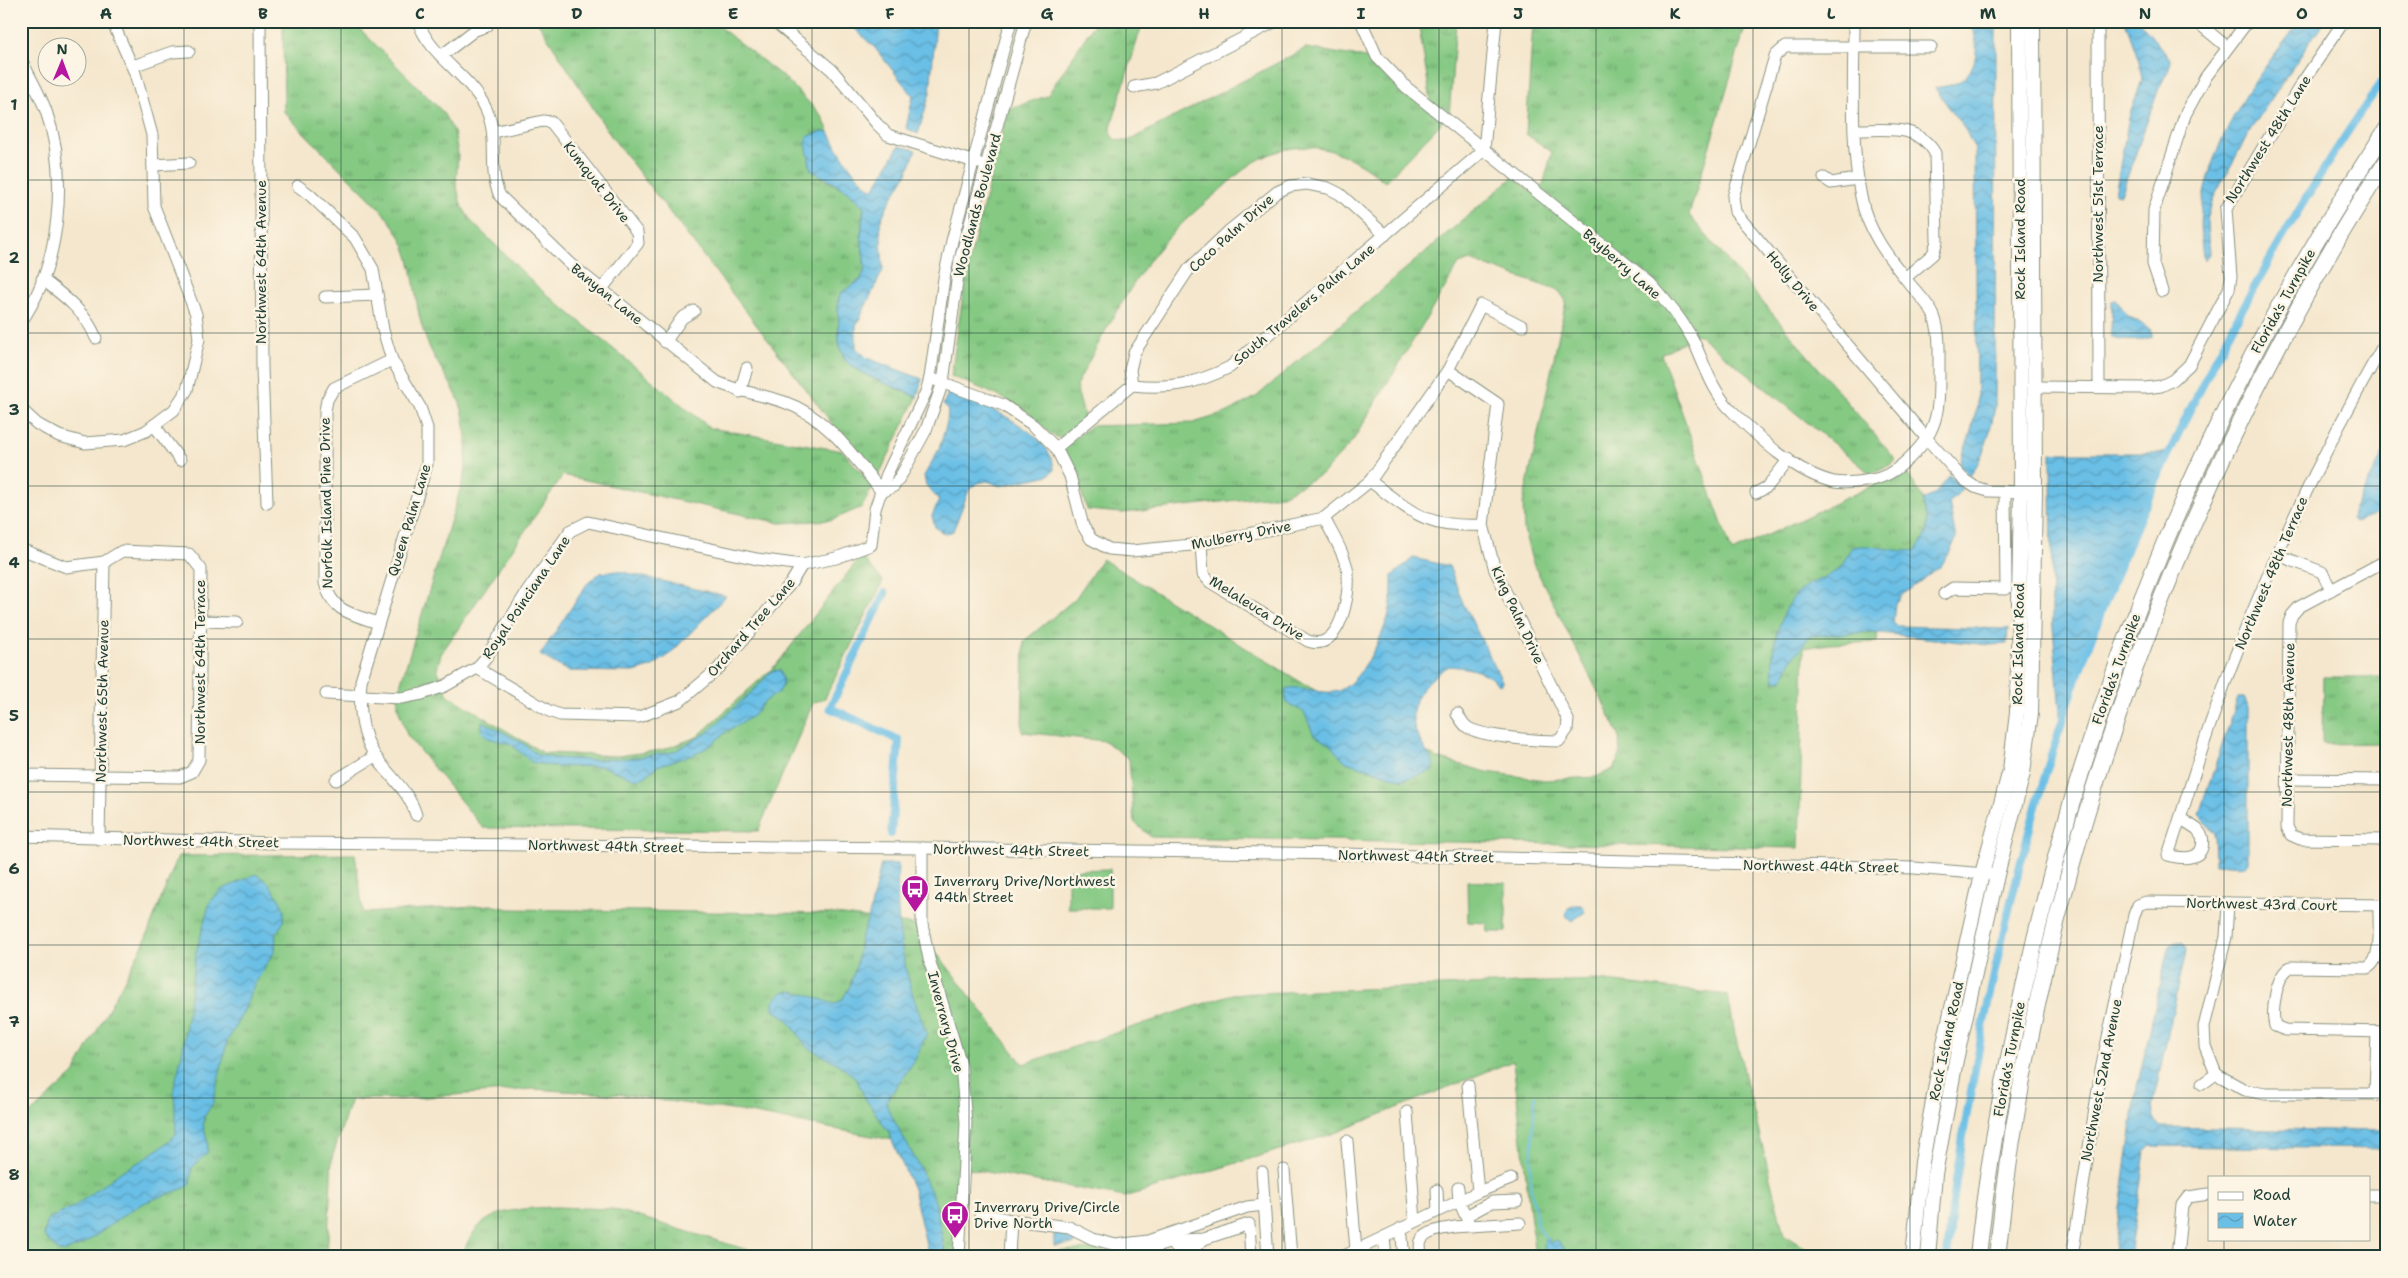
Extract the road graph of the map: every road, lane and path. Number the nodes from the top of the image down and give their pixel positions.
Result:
1 (112, 21) edge
2 (260, 21) edge
3 (418, 21) edge
4 (774, 21) edge
5 (1012, 21) edge
6 (1026, 21) edge
7 (1276, 21) edge
8 (1361, 21) edge
9 (1496, 21) edge
10 (1854, 21) edge
11 (2019, 21) edge
12 (2033, 21) edge
13 (2098, 21) edge
14 (2196, 21) edge
15 (2248, 21) edge
16 (2344, 21) edge
17 (487, 26) dead end
18 (1854, 47) junction
19 (1932, 47) dead end
20 (2227, 47) junction
21 (189, 51) dead end
22 (441, 56) junction
23 (21, 59) edge
24 (132, 66) junction
25 (1134, 87) dead end
26 (2387, 129) edge
27 (1855, 130) junction
28 (493, 132) junction
29 (1484, 150) junction
30 (2387, 161) edge
31 (972, 162) junction
32 (189, 163) dead end
33 (153, 165) junction
34 (987, 166) junction
35 (1824, 178) dead end
36 (1857, 178) junction
37 (298, 186) dead end
38 (1385, 235) junction
39 (1905, 278) junction
40 (42, 279) junction
41 (601, 290) junction
42 (2162, 291) dead end
43 (377, 295) junction
44 (325, 297) dead end
45 (694, 312) dead end
46 (21, 322) edge
47 (1522, 326) dead end
48 (96, 338) dead end
49 (2387, 339) edge
50 (665, 342) junction
51 (392, 360) junction
52 (747, 368) dead end
53 (1448, 370) junction
54 (930, 378) junction
55 (943, 382) junction
56 (1132, 385) junction
57 (2034, 387) junction
58 (2099, 387) junction
59 (740, 392) junction
60 (21, 409) edge
61 (154, 426) junction
62 (1928, 440) junction
63 (1056, 448) junction
64 (1789, 459) junction
65 (180, 460) dead end
66 (1370, 481) junction
67 (882, 492) junction
68 (2005, 492) junction
69 (2028, 492) junction
70 (1756, 493) dead end
71 (267, 503) dead end
72 (1324, 518) junction
73 (1483, 525) junction
74 (1201, 544) junction
75 (871, 545) joint
76 (21, 549) edge
77 (2278, 555) junction
78 (2387, 560) edge
79 (104, 562) junction
80 (802, 565) junction
81 (2331, 590) junction
82 (1944, 594) dead end
83 (200, 621) junction
84 (237, 622) dead end
85 (378, 623) junction
86 (477, 668) junction
87 (326, 694) dead end
88 (360, 696) junction
89 (1457, 714) dead end
90 (375, 756) junction
91 (2019, 758) junction
92 (21, 775) edge
93 (100, 776) junction
94 (2288, 779) junction
95 (336, 780) dead end
96 (2387, 780) edge
97 (416, 815) dead end
98 (2180, 818) dead end
99 (22, 837) edge
100 (99, 840) junction
101 (2387, 840) edge
102 (922, 848) junction
103 (1982, 874) junction
104 (1997, 874) junction
105 (2228, 903) junction
106 (2138, 905) joint
107 (2383, 905) edge
108 (2382, 1032) edge
109 (2216, 1074) junction
110 (2202, 1084) dead end
111 (1468, 1085) dead end
112 (2381, 1094) edge
113 (1407, 1112) dead end
114 (1347, 1141) dead end
115 (1284, 1170) dead end
116 (1262, 1172) dead end
117 (1511, 1179) dead end
118 (1458, 1188) dead end
119 (1437, 1190) dead end
120 (1478, 1192) junction
121 (2208, 1194) edge
122 (2370, 1195) edge
123 (2387, 1198) edge
124 (1459, 1201) junction
125 (1517, 1201) dead end
126 (1264, 1205) junction
127 (1247, 1208) junction
128 (1438, 1210) junction
129 (980, 1213) dead end
130 (1011, 1220) junction
131 (1468, 1221) junction
132 (1415, 1222) junction
133 (1520, 1223) dead end
134 (1249, 1224) junction
135 (1401, 1228) junction
136 (1384, 1237) junction
137 (1117, 1252) edge
138 (1359, 1252) edge
139 (1139, 1254) edge
140 (959, 1257) edge
141 (1009, 1257) edge
142 (1251, 1257) edge
143 (1268, 1257) edge
144 (1291, 1257) edge
145 (1342, 1257) edge
146 (1386, 1257) edge
147 (1404, 1257) edge
148 (1421, 1257) edge
149 (1913, 1257) edge
150 (1928, 1257) edge
151 (1978, 1257) edge
152 (1997, 1257) edge
153 (2072, 1257) edge
154 (2177, 1257) edge

1 - 24 street
2 - 71 street, Northwest 64th Avenue
3 - 22 street, Banyan Lane
4 - 31 street
5 - 31 street, Woodlands Boulevard
6 - 34 street, Woodlands Boulevard
7 - 25 street
8 - 29 street, Bayberry Lane
9 - 29 street
10 - 18 street
11 - 69 main road, Rock Island Road
12 - 57 main road, Rock Island Road
13 - 58 street, Northwest 51st Terrace
14 - 20 street
15 - 20 street
16 - 58 street, Northwest 48th Lane
17 - 22 street
18 - 19 street, Holly Drive
18 - 27 street
18 - 62 street, Holly Drive
20 - 42 street
21 - 24 street
22 - 28 street, Banyan Lane
23 - 40 street
24 - 33 street
26 - 151 highway, Florida's Turnpike
27 - 36 street
27 - 39 street
28 - 41 street, Banyan Lane
28 - 41 street, Kumquat Drive
29 - 38 street, South Travelers Palm Lane
29 - 64 street, Bayberry Lane
30 - 152 highway, Florida's Turnpike
31 - 34 street
31 - 54 street, Woodlands Boulevard
32 - 33 street
33 - 61 street
34 - 55 street, Woodlands Boulevard
35 - 36 street
36 - 39 street
37 - 43 street, Queen Palm Lane
38 - 56 street, South Travelers Palm Lane
38 - 56 street, Coco Palm Drive
39 - 62 street
40 - 46 street
40 - 48 street
41 - 50 street, Banyan Lane
43 - 44 street
43 - 51 street, Queen Palm Lane
45 - 50 street
47 - 53 street, Mulberry Drive
49 - 77 street, Northwest 48th Terrace
50 - 59 street, Banyan Lane
51 - 85 street, Queen Palm Lane
51 - 85 street, Norfolk Island Pine Drive
52 - 59 street
53 - 66 street, Mulberry Drive
53 - 73 street, King Palm Drive
54 - 55 street, Mulberry Drive
54 - 67 street, Woodlands Boulevard
55 - 63 street, Mulberry Drive
55 - 67 street, Woodlands Boulevard
56 - 63 street
57 - 58 street, Northwest 48th Lane
57 - 69 main road, Rock Island Road
59 - 67 street, Banyan Lane
60 - 61 street
61 - 65 street
62 - 64 street, Bayberry Lane
62 - 68 street, Holly Drive
63 - 74 street, Mulberry Drive
64 - 70 street
66 - 72 street, Mulberry Drive
66 - 73 street
67 - 75 street, Woodlands Boulevard
68 - 69 street, Holly Drive
68 - 82 street
69 - 91 main road, Rock Island Road
72 - 74 street, Mulberry Drive
72 - 74 street, Melaleuca Drive
73 - 89 street, King Palm Drive
75 - 80 street, Royal Poinciana Lane
76 - 79 street
77 - 81 street
77 - 98 street, Northwest 48th Terrace
78 - 81 street
79 - 83 street, Northwest 64th Terrace
79 - 93 street, Northwest 65th Avenue
80 - 86 street, Orchard Tree Lane
80 - 86 street, Royal Poinciana Lane
81 - 94 street, Northwest 48th Avenue
83 - 84 street
83 - 93 street, Northwest 64th Terrace
85 - 88 street, Queen Palm Lane
86 - 88 street, Royal Poinciana Lane
87 - 88 street, Royal Poinciana Lane
88 - 90 street, Queen Palm Lane
90 - 95 street
90 - 97 street, Queen Palm Lane
91 - 103 main road, Rock Island Road
91 - 104 main road, Rock Island Road
92 - 93 street
93 - 100 street, Northwest 65th Avenue
94 - 96 street
94 - 101 street, Northwest 48th Avenue
99 - 100 street, Northwest 44th Street
100 - 102 street, Northwest 44th Street
102 - 103 street, Northwest 44th Street
102 - 140 street, Inverrary Drive
103 - 104 street, Northwest 44th Street
103 - 149 main road, Rock Island Road
104 - 150 main road, Rock Island Road
105 - 106 street, Northwest 43rd Court
105 - 107 street, Northwest 43rd Court
105 - 109 street
106 - 153 street, Northwest 52nd Avenue
107 - 108 street
108 - 112 street
109 - 110 street
109 - 112 street
111 - 120 street
113 - 132 street
114 - 138 street
115 - 144 street
116 - 126 street
117 - 120 street
118 - 124 street
119 - 128 street
120 - 124 street
121 - 154 street
122 - 123 street
124 - 128 street
124 - 131 street
125 - 131 street
126 - 127 street
126 - 143 street
127 - 134 street
127 - 137 street
128 - 132 street
129 - 130 street
130 - 137 street
130 - 141 street
131 - 133 street
131 - 148 street
132 - 135 street
134 - 139 street
134 - 142 street
135 - 136 street
135 - 147 street
136 - 138 street
136 - 146 street
137 - 139 street
138 - 145 street

